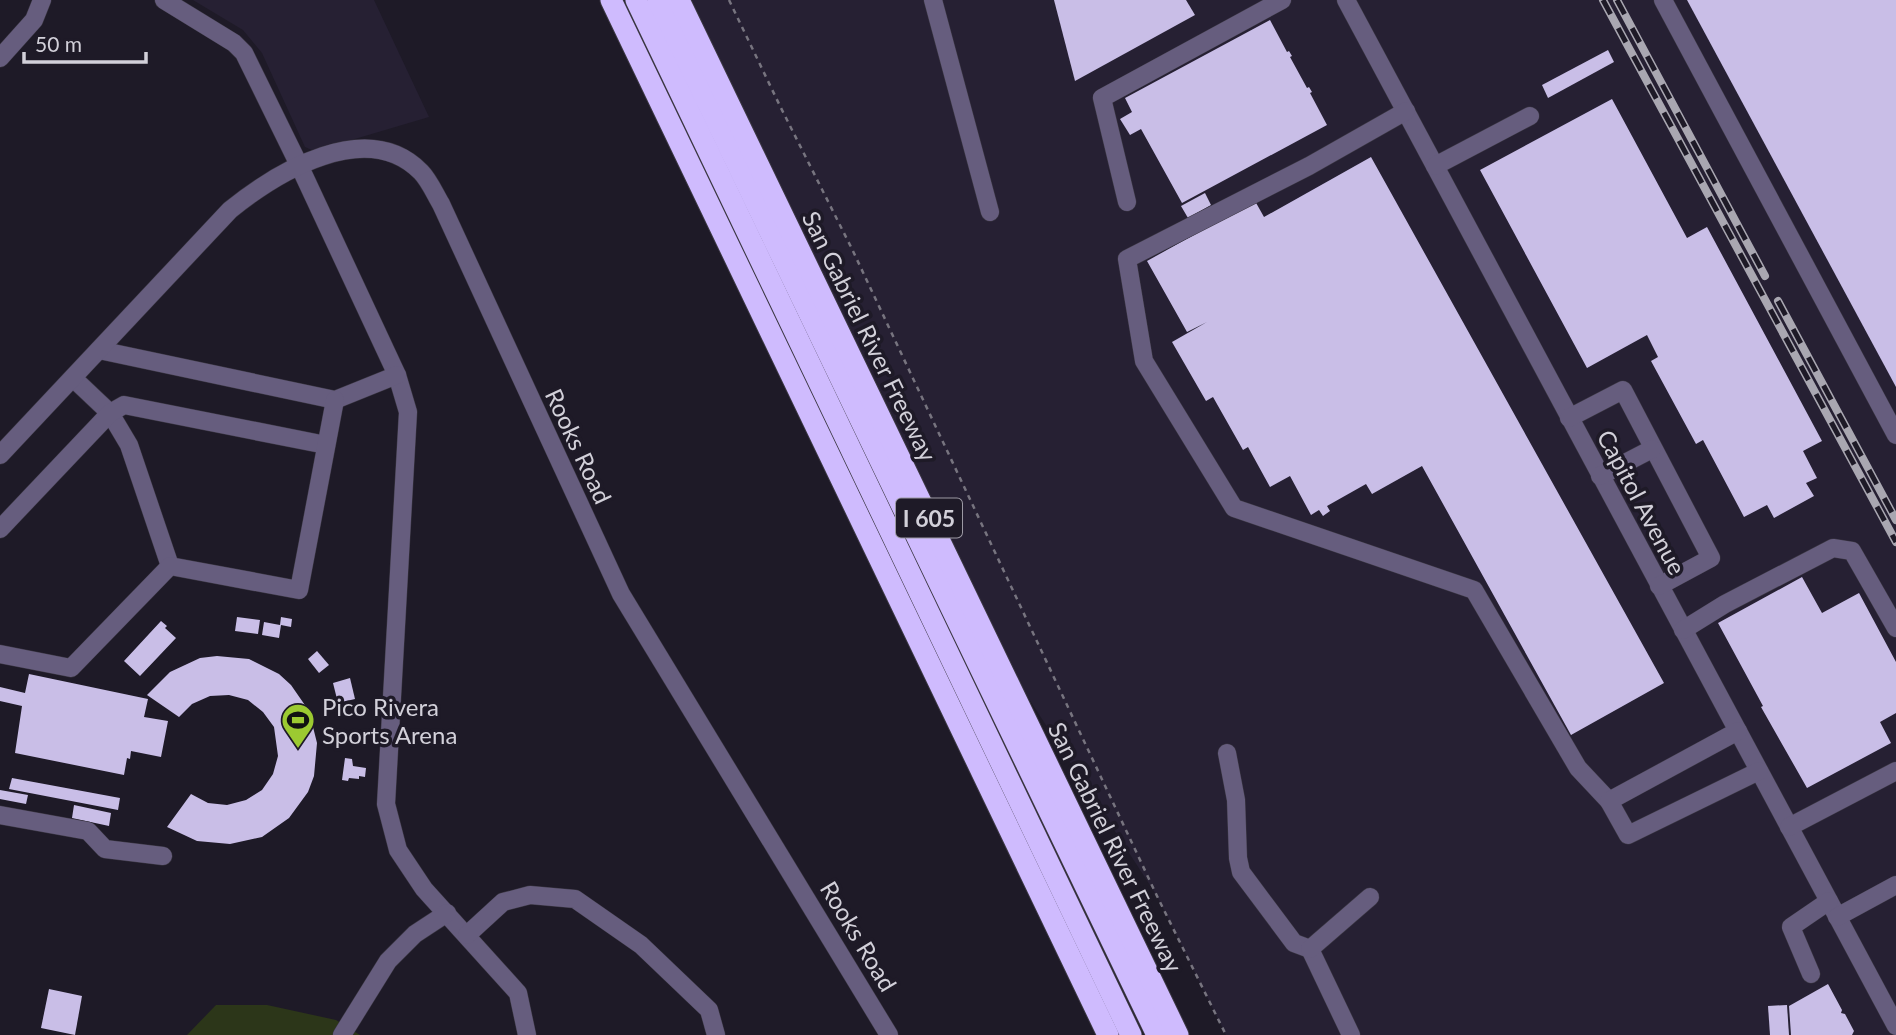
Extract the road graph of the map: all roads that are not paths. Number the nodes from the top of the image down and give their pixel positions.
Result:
1 (42, 0) edge
2 (164, 0) edge
3 (611, 0) edge
4 (635, 0) edge
5 (658, 0) edge
6 (679, 0) edge
7 (933, 0) edge
8 (1282, 0) edge
9 (1346, 0) edge
10 (1663, 0) edge
11 (0, 58) edge
12 (1406, 111) junction
13 (1530, 116) dead end
14 (299, 165) junction
15 (1436, 166) junction
16 (1127, 202) dead end
17 (990, 212) dead end
18 (99, 349) junction
19 (397, 375) junction
20 (73, 377) junction
21 (335, 400) junction
22 (110, 413) junction
23 (1569, 418) junction
24 (1896, 435) edge
25 (326, 445) junction
26 (1653, 449) junction
27 (0, 455) edge
28 (1600, 476) junction
29 (0, 529) edge
30 (170, 566) junction
31 (1659, 586) junction
32 (1896, 628) edge
33 (1683, 630) junction
34 (0, 654) edge
35 (1738, 731) junction
36 (1227, 753) dead end
37 (1759, 771) junction
38 (1896, 771) edge
39 (1609, 801) junction
40 (0, 816) edge
41 (1789, 827) junction
42 (163, 856) dead end
43 (1896, 885) edge
44 (1370, 897) dead end
45 (1833, 909) junction
46 (447, 913) junction
47 (467, 934) junction
48 (1310, 949) junction
49 (1811, 974) dead end
50 (1896, 1026) edge
51 (342, 1035) edge
52 (527, 1035) edge
53 (716, 1035) edge
54 (889, 1035) edge
55 (1108, 1035) edge
56 (1132, 1035) edge
57 (1157, 1035) edge
58 (1178, 1035) edge
59 (1350, 1035) edge

1 - 11 street
2 - 14 street
3 - 55 highway, I 605
4 - 56 highway
5 - 57 highway
6 - 58 highway, San Gabriel River Freeway / I 605
7 - 17 street
8 - 16 street
9 - 12 street, Capitol Avenue
10 - 24 street
12 - 15 street, Capitol Avenue
12 - 39 street
13 - 15 street
14 - 18 street, Rooks Road
14 - 19 street
14 - 54 street, Rooks Road
15 - 23 street, Capitol Avenue
18 - 20 street, Rooks Road
18 - 21 street
19 - 21 street
19 - 46 street
20 - 22 street
20 - 27 street, Rooks Road
21 - 25 street
22 - 25 street
22 - 29 street
22 - 30 street
23 - 26 street
23 - 28 street, Capitol Avenue
25 - 30 street
26 - 28 street
26 - 31 street
28 - 31 street, Capitol Avenue
30 - 34 street
31 - 33 street, Capitol Avenue
32 - 33 street
33 - 35 street, Capitol Avenue
35 - 37 street, Capitol Avenue
35 - 39 street
36 - 48 street
37 - 39 street
37 - 41 street, Capitol Avenue
38 - 41 street
40 - 42 street
41 - 45 street, Capitol Avenue
43 - 45 street
44 - 48 street
45 - 49 street
45 - 50 street, Capitol Avenue
46 - 47 street
46 - 51 street
47 - 52 street
47 - 53 street
48 - 59 street

